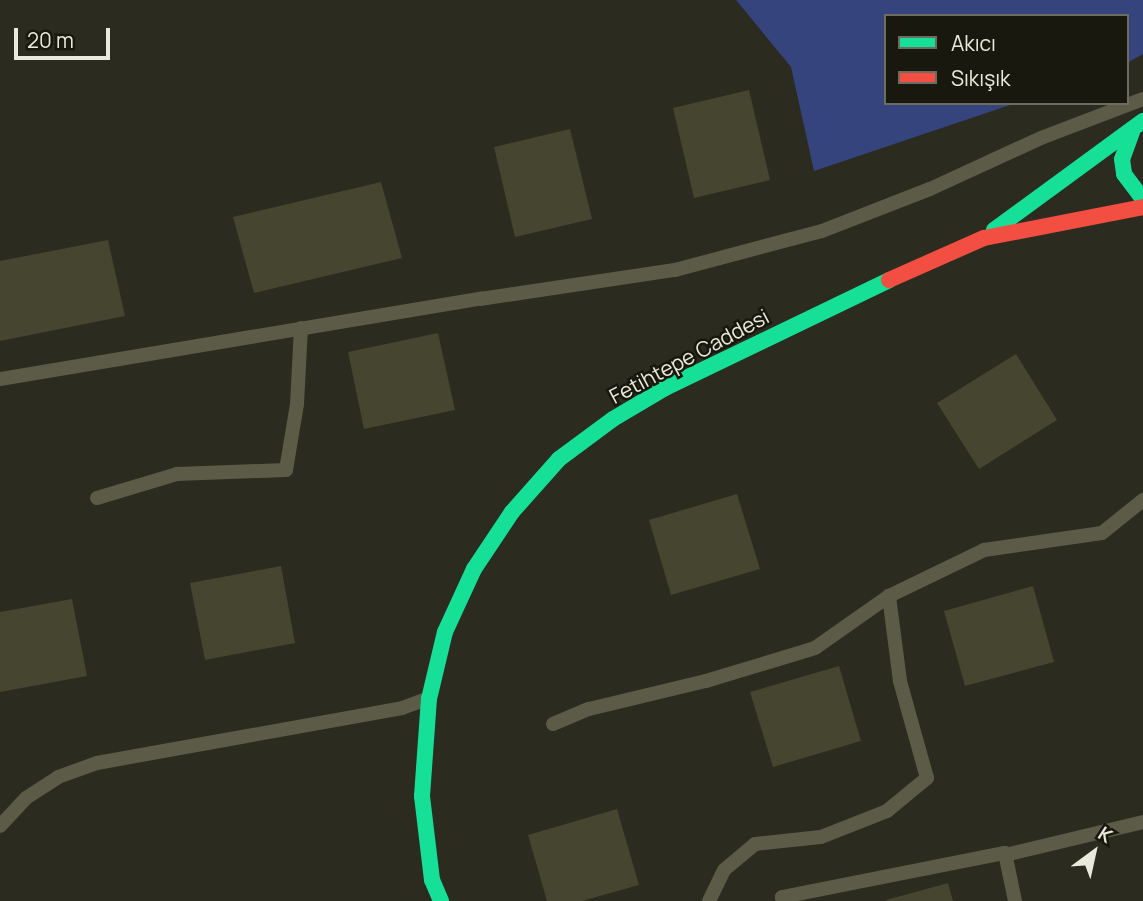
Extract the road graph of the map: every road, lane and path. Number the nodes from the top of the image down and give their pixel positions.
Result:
1 (1127, 105) edge
2 (1140, 124) edge
3 (1143, 199) edge
4 (1143, 207) edge
5 (984, 238) junction
6 (302, 328) junction
7 (0, 379) edge
8 (97, 498) dead end
9 (1143, 500) edge
10 (889, 596) junction
11 (429, 699) junction
12 (553, 724) dead end
13 (1143, 822) edge
14 (0, 826) edge
15 (1005, 855) junction
16 (441, 901) edge
17 (709, 901) edge
18 (783, 901) edge
19 (1015, 901) edge

1 - 6 lane
2 - 3 street
2 - 5 street
4 - 5 street, Fetihtepe Caddesi
5 - 11 street, Fetihtepe Caddesi
6 - 7 lane
6 - 8 lane
9 - 10 lane
10 - 12 lane
10 - 17 lane
11 - 14 lane
11 - 16 street, Fetihtepe Caddesi
13 - 15 lane
15 - 18 lane
15 - 19 lane

